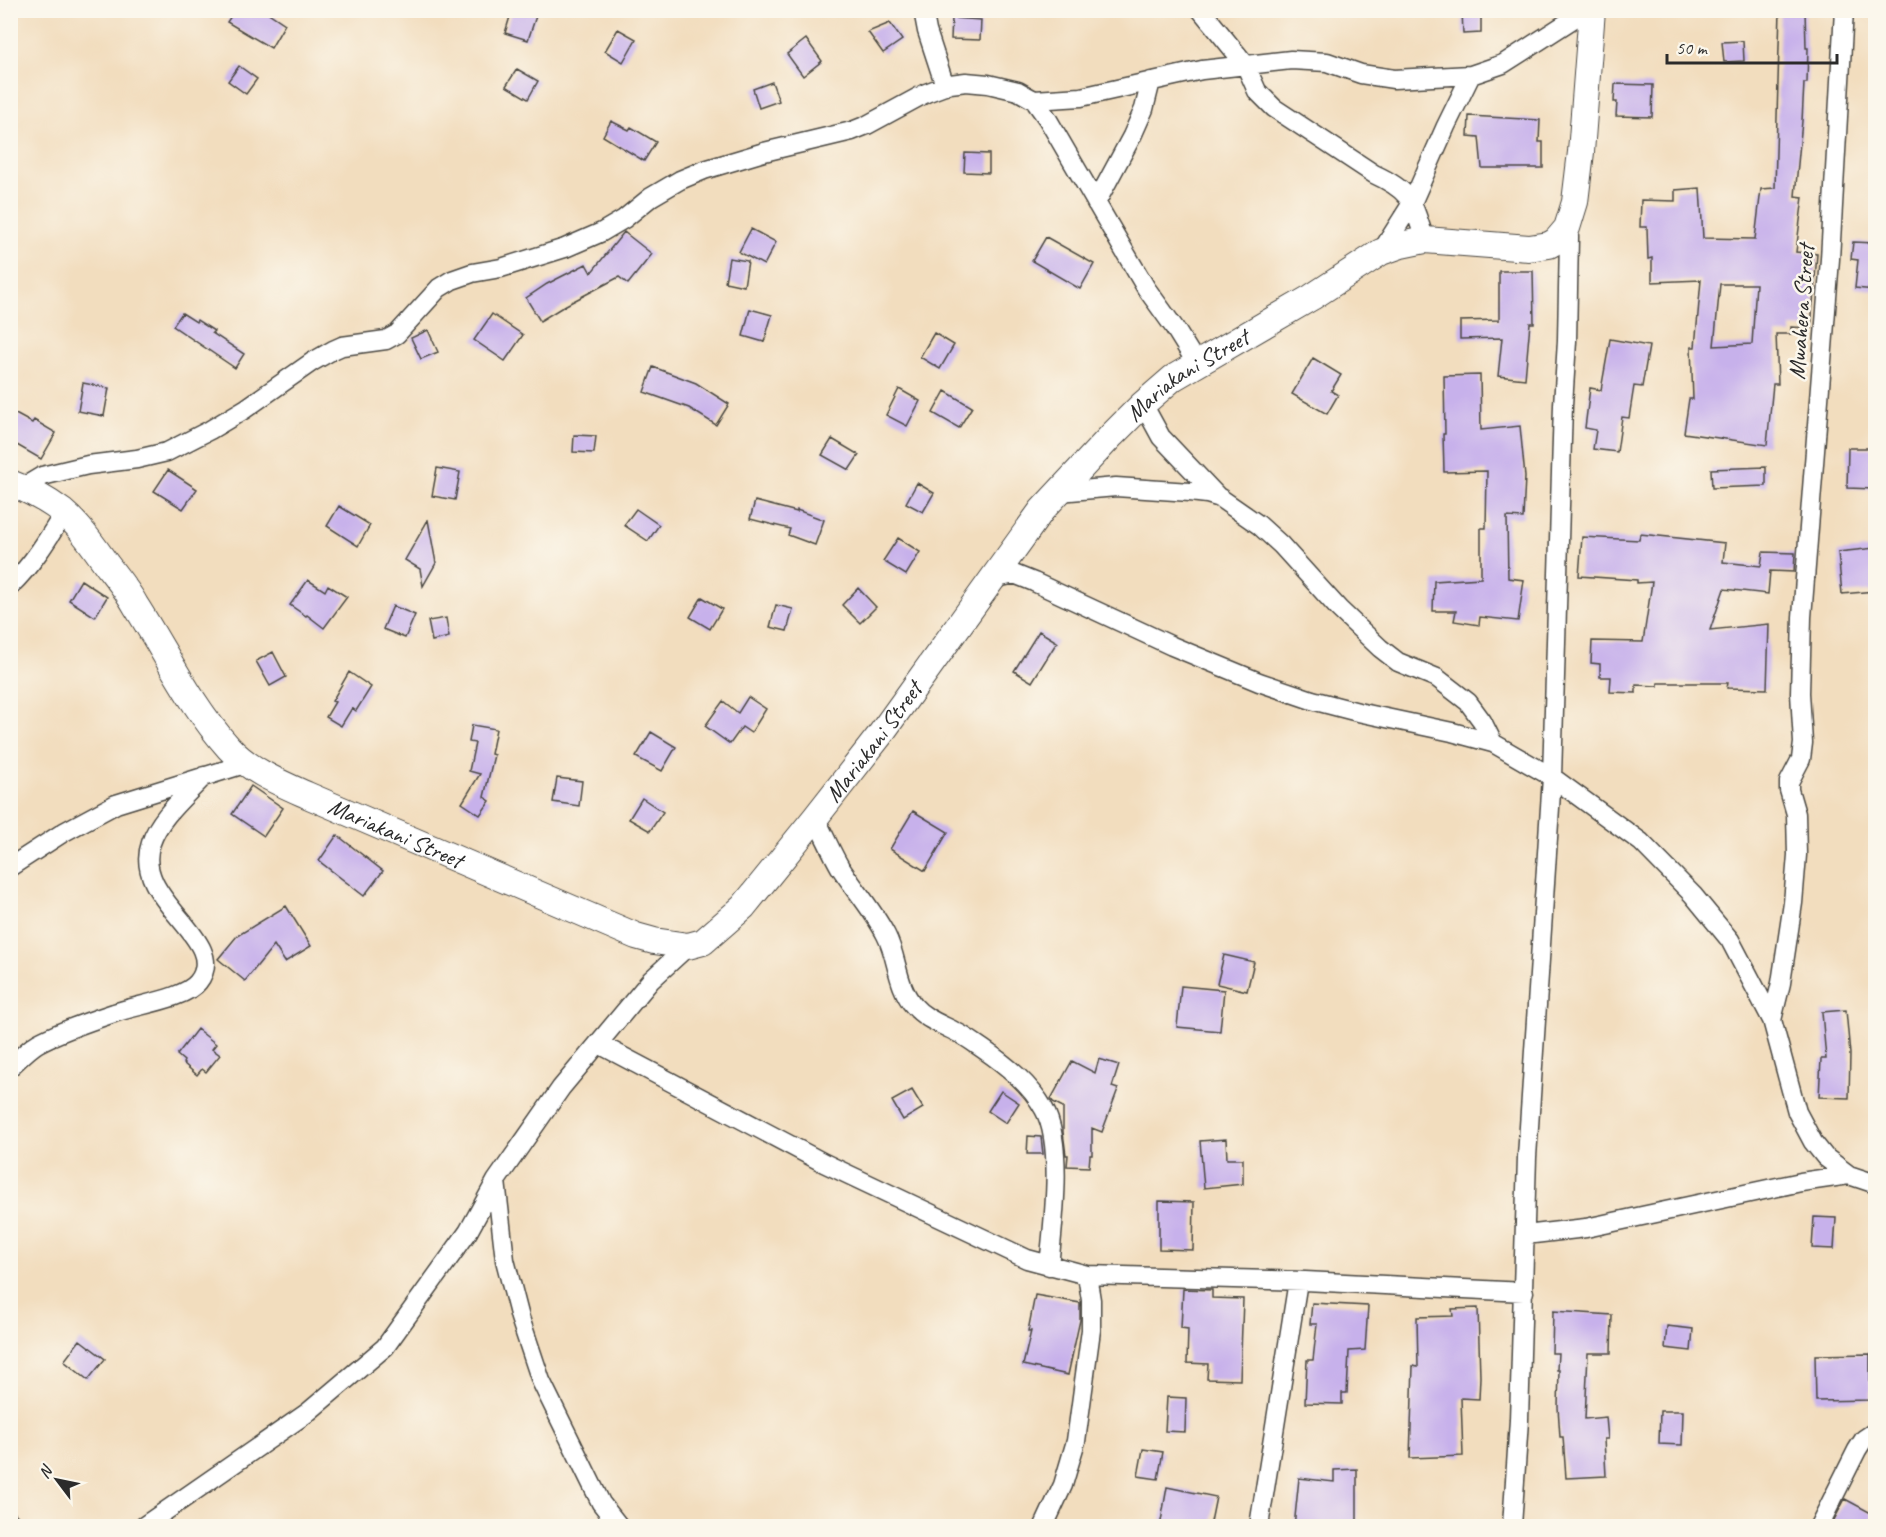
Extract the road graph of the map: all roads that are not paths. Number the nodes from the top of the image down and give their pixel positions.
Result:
1 (923, 10) edge
2 (1201, 10) edge
3 (1587, 10) edge
4 (1592, 10) edge
5 (1844, 10) edge
6 (1245, 64) junction
7 (1471, 75) junction
8 (1151, 81) junction
9 (945, 86) junction
10 (1034, 100) junction
11 (1096, 203) junction
12 (1412, 203) junction
13 (1567, 228) junction
14 (1425, 240) junction
15 (1381, 252) junction
16 (1197, 364) junction
17 (1143, 404) junction
18 (16, 486) edge
19 (1059, 492) junction
20 (1220, 498) junction
21 (64, 513) junction
22 (993, 579) junction
23 (10, 586) edge
24 (1493, 742) junction
25 (248, 763) junction
26 (204, 776) junction
27 (1552, 777) junction
28 (816, 818) junction
29 (10, 867) edge
30 (688, 946) junction
31 (1772, 1020) junction
32 (599, 1044) junction
33 (10, 1067) edge
34 (1849, 1175) junction
35 (496, 1181) junction
36 (1875, 1184) edge
37 (1525, 1235) junction
38 (1049, 1266) junction
39 (1087, 1275) junction
40 (1298, 1281) junction
41 (1524, 1292) junction
42 (1875, 1431) edge
43 (10, 1522) edge
44 (13, 1527) edge
45 (144, 1527) edge
46 (619, 1527) edge
47 (1044, 1527) edge
48 (1259, 1527) edge
49 (1512, 1527) edge
50 (1819, 1527) edge

1 - 9 street
2 - 6 street
3 - 7 street
4 - 13 street
5 - 31 street, Mwahera Street
6 - 7 street
6 - 8 street
6 - 12 street
7 - 12 street
8 - 10 street
8 - 11 street
9 - 10 street
9 - 18 street
10 - 11 street
11 - 16 street
12 - 14 street
12 - 15 street
13 - 14 street, Mariakani Street
13 - 27 street
14 - 15 street, Mariakani Street
15 - 16 street, Mariakani Street
16 - 17 street, Mariakani Street
17 - 19 street, Mariakani Street
17 - 20 street
18 - 21 street, Mariakani Street
19 - 20 street
19 - 22 street, Mariakani Street
20 - 24 street
21 - 23 street
21 - 25 street, Mariakani Street
22 - 24 street
22 - 28 street, Mariakani Street
24 - 27 street
25 - 26 street
25 - 30 street, Mariakani Street
26 - 29 street
26 - 33 street
27 - 31 street
27 - 37 street
28 - 30 street, Mariakani Street
28 - 38 street
30 - 32 street
31 - 34 street
32 - 35 street
32 - 38 street
34 - 36 street
34 - 37 street
35 - 45 street
35 - 46 street
37 - 41 street
38 - 39 street
39 - 40 street
39 - 47 street
40 - 41 street
40 - 48 street
41 - 49 street
42 - 50 street
43 - 44 street

